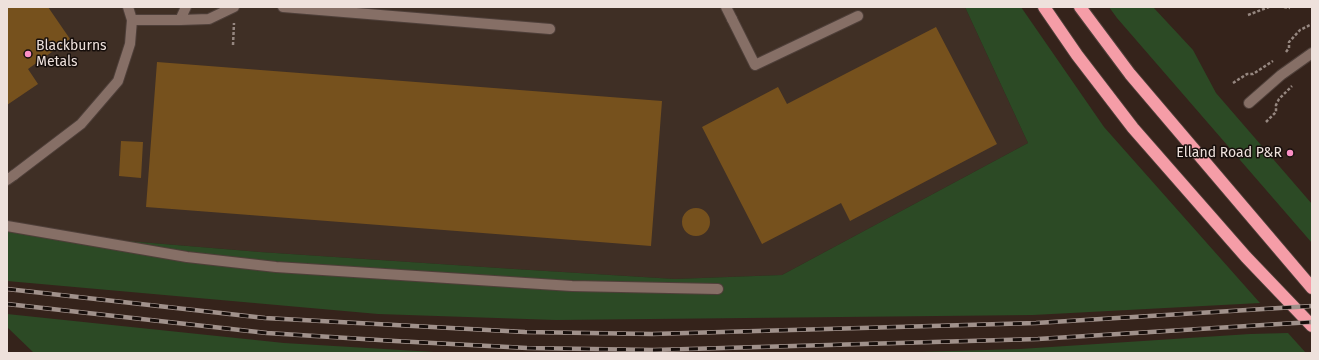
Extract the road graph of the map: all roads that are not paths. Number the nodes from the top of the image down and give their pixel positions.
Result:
1 (128, 7) edge
2 (186, 7) edge
3 (234, 7) edge
4 (283, 7) edge
5 (726, 7) edge
6 (1044, 7) edge
7 (1080, 7) edge
8 (858, 16) dead end
9 (132, 20) junction
10 (180, 20) junction
11 (550, 29) dead end
12 (1312, 53) edge
13 (1249, 103) dead end
14 (10, 178) edge
15 (7, 226) edge
16 (1312, 288) edge
17 (718, 289) dead end
18 (1312, 326) edge

1 - 9 street
2 - 10 street
3 - 10 street
4 - 11 street
5 - 8 street
6 - 18 highway
7 - 16 highway
9 - 10 street
9 - 14 street
12 - 13 street
15 - 17 street

